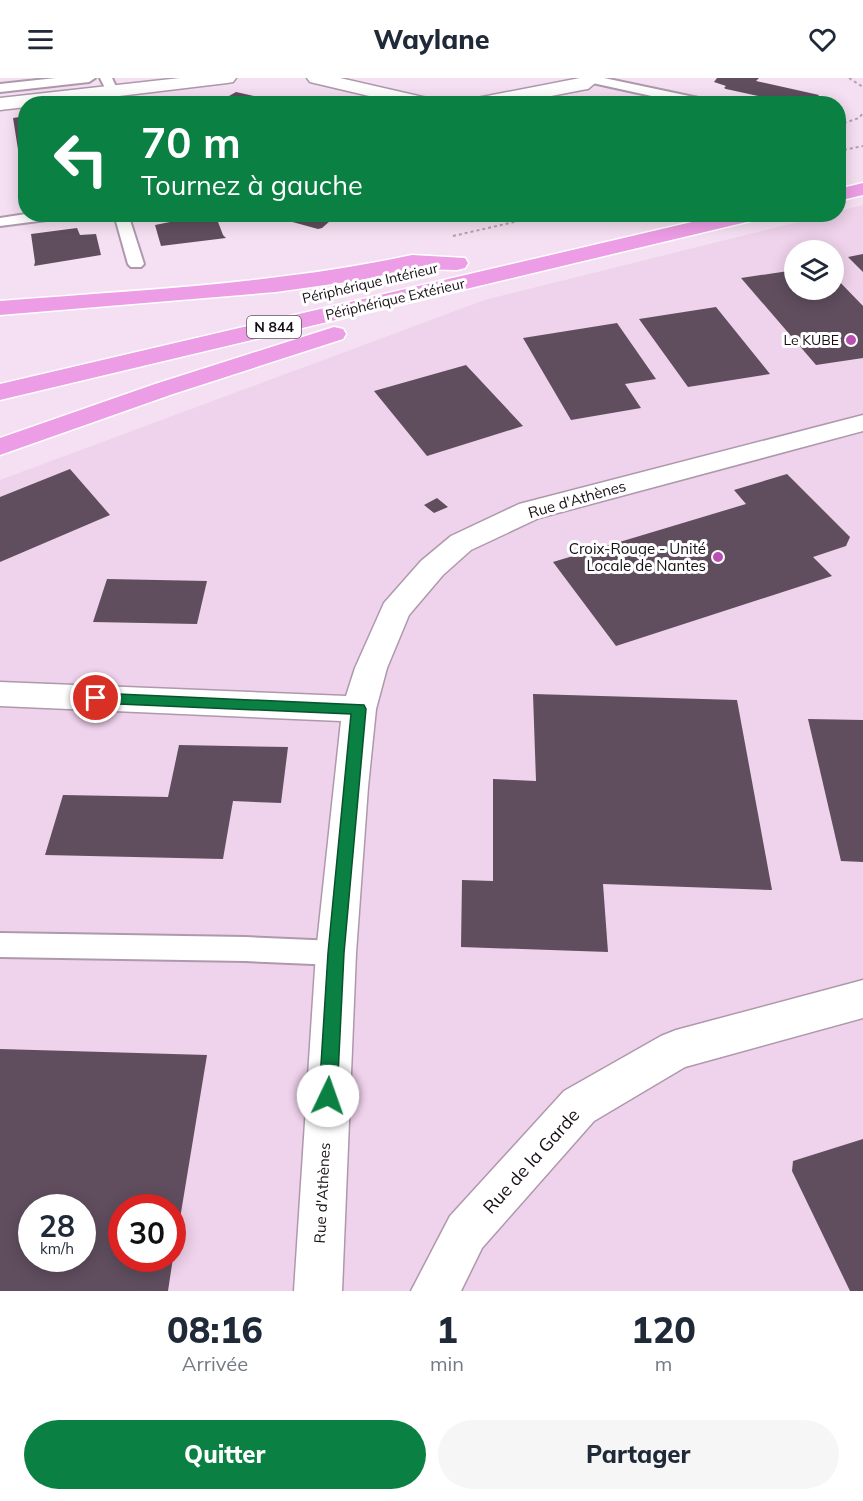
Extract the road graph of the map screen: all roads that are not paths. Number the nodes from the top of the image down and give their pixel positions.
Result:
1 (89, 78) edge
2 (227, 78) edge
3 (316, 78) edge
4 (592, 78) edge
5 (664, 78) edge
6 (110, 85) edge
7 (0, 88) edge
8 (650, 92) junction
9 (46, 96) edge
10 (392, 96) edge
11 (523, 96) edge
12 (646, 96) edge
13 (669, 96) edge
14 (18, 101) edge
15 (0, 104) edge
16 (863, 170) edge
17 (846, 174) edge
18 (863, 189) edge
19 (846, 193) edge
20 (18, 220) edge
21 (0, 222) edge
22 (123, 222) edge
23 (635, 222) edge
24 (721, 222) edge
25 (458, 263) junction
26 (549, 263) junction
27 (136, 264) dead end
28 (0, 308) edge
29 (0, 369) edge
30 (0, 392) edge
31 (863, 423) edge
32 (0, 447) edge
33 (0, 694) edge
34 (359, 709) junction
35 (0, 945) edge
36 (336, 953) junction
37 (863, 999) edge
38 (318, 1291) edge
39 (435, 1291) edge

1 - 7 lane
2 - 6 street
3 - 10 street
4 - 8 lane
4 - 11 street
5 - 8 lane
6 - 9 street
8 - 12 lane
8 - 13 lane
14 - 15 street
16 - 17 highway
18 - 19 highway
20 - 21 lane
22 - 27 lane
23 - 25 highway, Périphérique Intérieur / N 844
24 - 26 highway, Périphérique Extérieur / N 844
25 - 28 highway
25 - 29 highway, Périphérique Intérieur / N 844
26 - 30 highway, Périphérique Extérieur / N 844
26 - 32 highway
31 - 34 street, Rue d'Athènes
33 - 34 street
34 - 36 street, Rue d'Athènes
35 - 36 lane
36 - 38 street, Rue d'Athènes
37 - 39 street, Rue de la Garde

